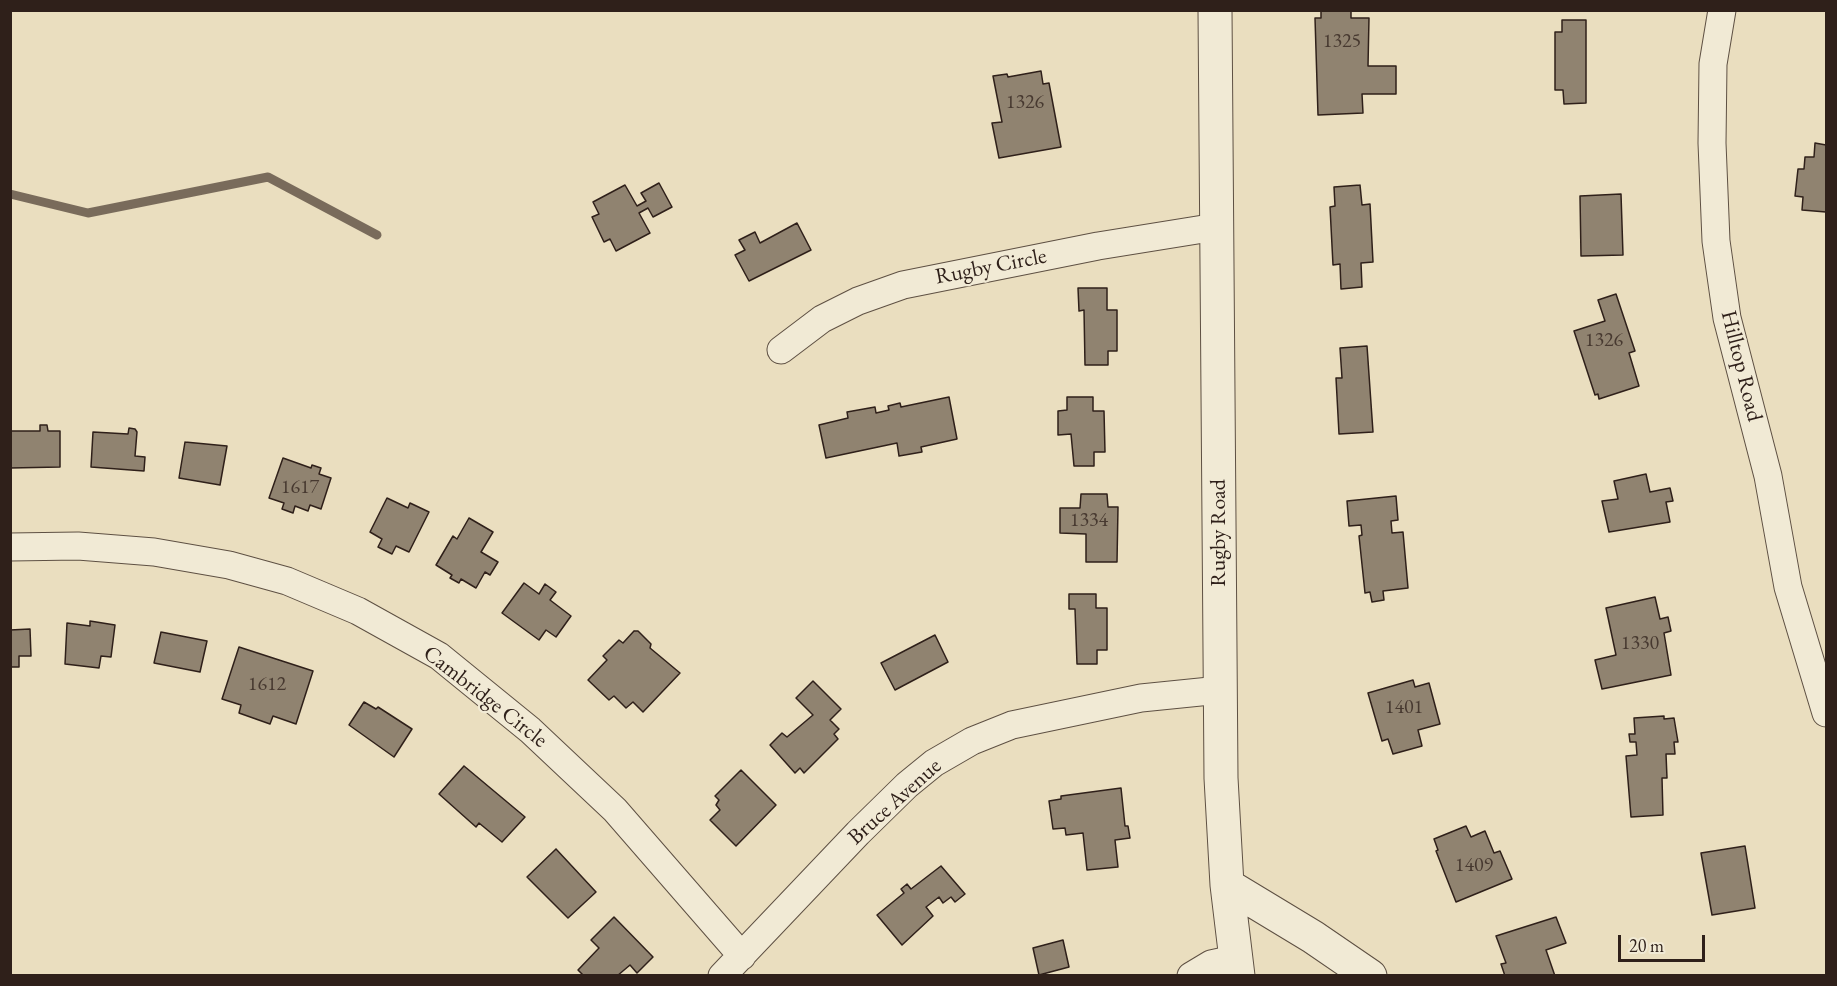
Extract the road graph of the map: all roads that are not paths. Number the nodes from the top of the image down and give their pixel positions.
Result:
1 (1215, 10) edge
2 (1722, 10) edge
3 (1216, 227) junction
4 (781, 350) dead end
5 (10, 547) edge
6 (1220, 690) junction
7 (1827, 713) edge
8 (1227, 885) junction
9 (742, 956) junction
10 (1236, 967) edge
11 (722, 975) edge
12 (1191, 975) edge
13 (1370, 975) edge

1 - 3 street, Rugby Road
2 - 7 street, Hilltop Road
3 - 4 street, Rugby Circle
3 - 6 street, Rugby Road
5 - 9 street, Cambridge Circle
6 - 8 street, Rugby Road
6 - 9 street, Bruce Avenue
8 - 10 street, Rugby Road
8 - 13 street
9 - 11 street, Bruce Avenue
10 - 12 street

